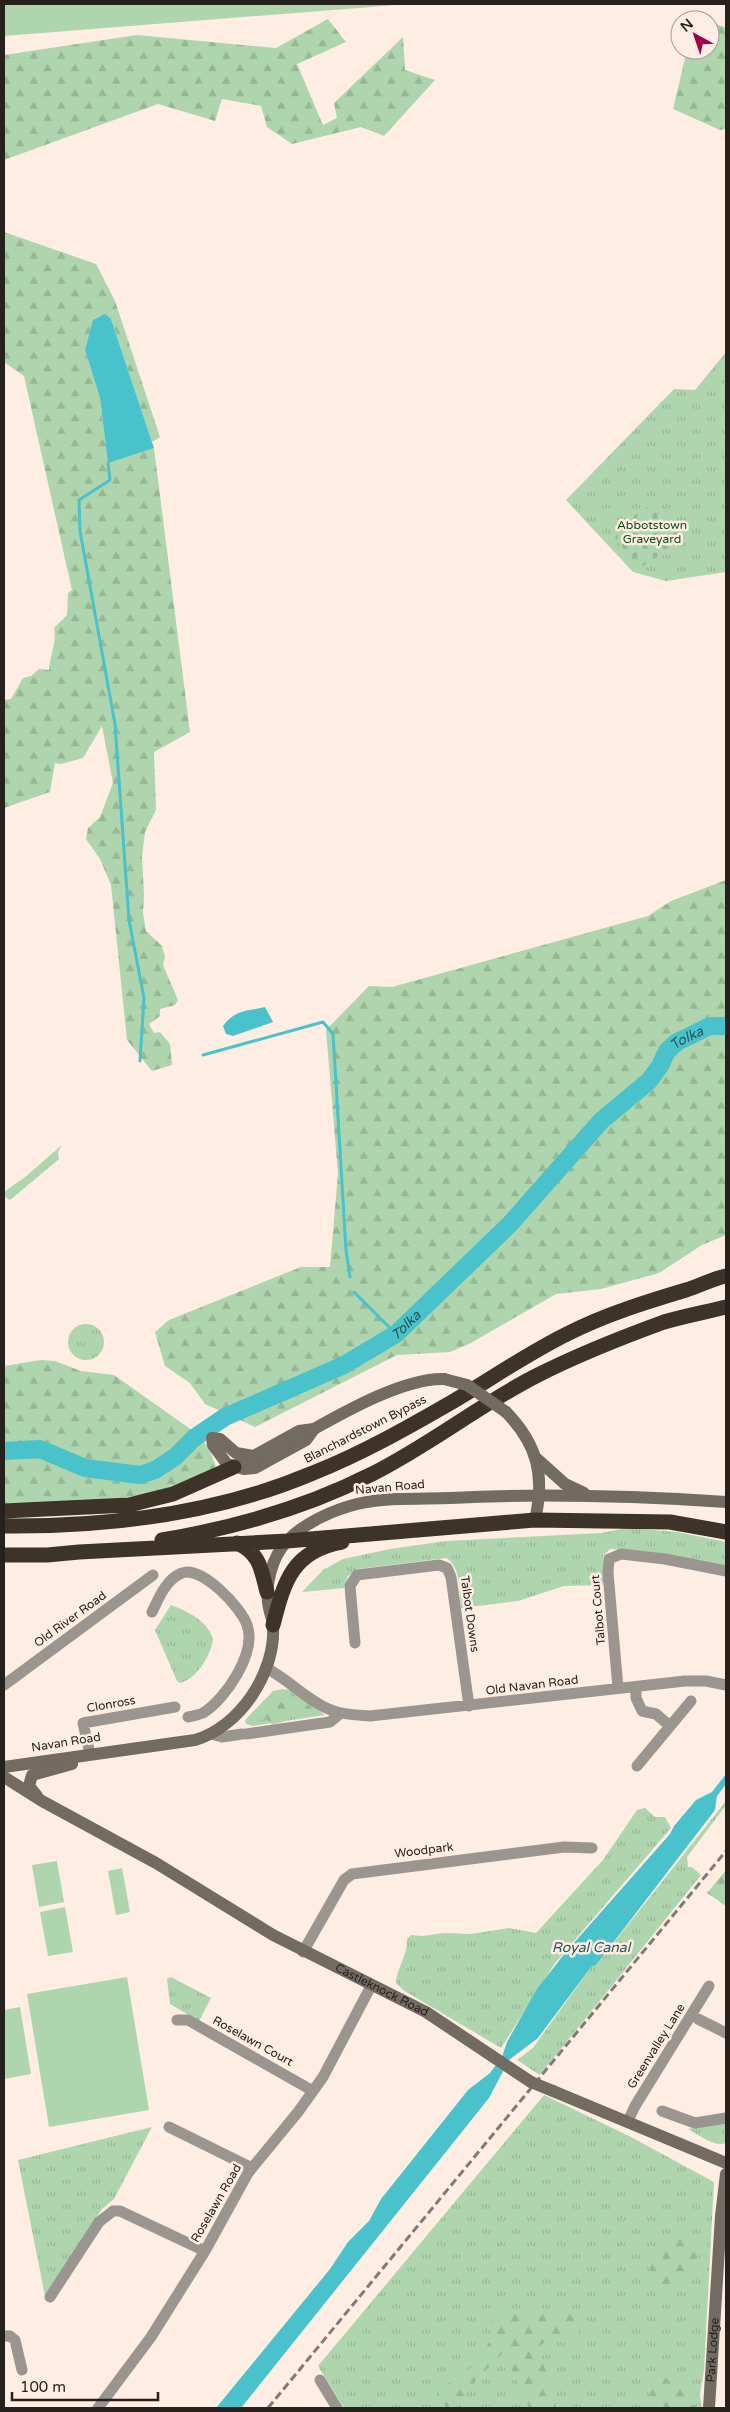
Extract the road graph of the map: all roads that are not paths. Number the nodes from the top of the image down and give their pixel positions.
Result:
1 (726, 1276) edge
2 (726, 1283) edge
3 (687, 1289) junction
4 (726, 1308) edge
5 (314, 1429) junction
6 (253, 1456) junction
7 (536, 1458) junction
8 (234, 1466) junction
9 (587, 1494) junction
10 (541, 1495) junction
11 (726, 1502) edge
12 (4, 1511) edge
13 (535, 1520) junction
14 (4, 1526) edge
15 (410, 1531) junction
16 (726, 1532) edge
17 (287, 1541) junction
18 (237, 1542) junction
19 (79, 1552) junction
20 (4, 1555) edge
21 (726, 1571) edge
22 (153, 1575) dead end
23 (142, 1584) junction
24 (267, 1592) junction
25 (160, 1597) junction
26 (152, 1612) dead end
27 (273, 1624) junction
28 (355, 1643) dead end
29 (266, 1668) junction
30 (4, 1685) edge
31 (726, 1685) edge
32 (636, 1687) junction
33 (618, 1688) junction
34 (691, 1701) dead end
35 (469, 1706) junction
36 (175, 1707) dead end
37 (341, 1713) junction
38 (188, 1717) dead end
39 (670, 1726) junction
40 (211, 1734) junction
41 (90, 1754) junction
42 (4, 1766) edge
43 (637, 1766) dead end
44 (4, 1777) edge
45 (42, 1801) junction
46 (592, 1848) dead end
47 (303, 1952) junction
48 (372, 1986) junction
49 (709, 1986) dead end
50 (698, 2019) dead end
51 (177, 2020) dead end
52 (726, 2033) edge
53 (313, 2091) junction
54 (662, 2111) dead end
55 (726, 2118) edge
56 (628, 2121) junction
57 (169, 2127) dead end
58 (726, 2163) edge
59 (252, 2168) junction
60 (726, 2174) edge
61 (725, 2192) edge
62 (205, 2251) junction
63 (50, 2297) dead end
64 (4, 2336) edge
65 (22, 2370) dead end
66 (320, 2380) dead end
67 (98, 2408) edge
68 (337, 2408) edge
69 (709, 2408) edge

1 - 3 highway
2 - 3 highway
3 - 14 highway, Blanchardstown Bypass
4 - 19 highway
5 - 6 main road
5 - 7 main road, bridge
5 - 8 main road
6 - 8 main road
6 - 8 main road
7 - 9 main road
7 - 10 main road
8 - 12 highway
9 - 10 main road, Navan Road
9 - 11 main road, Navan Road
10 - 13 main road
10 - 17 main road, Navan Road
13 - 15 highway
13 - 16 highway
15 - 17 highway
15 - 27 highway
17 - 18 highway
17 - 24 main road, Navan Road
18 - 19 highway
18 - 24 highway
19 - 20 highway
21 - 33 street, Talbot Court
22 - 23 street, Old River Road
23 - 25 street
23 - 30 street, Old River Road
24 - 27 main road, Navan Road
25 - 26 street
25 - 38 street
27 - 29 main road, Navan Road
28 - 35 street, Talbot Downs
29 - 37 street, Old Navan Road
29 - 40 main road, Navan Road
31 - 32 street, Old Navan Road
32 - 33 street, Old Navan Road
32 - 39 street
33 - 35 street, Old Navan Road
34 - 39 street
35 - 37 street, Old Navan Road
36 - 41 street, Clonross
37 - 40 street
39 - 43 street
40 - 41 main road, Navan Road
41 - 42 main road, Navan Road
41 - 45 main road
44 - 45 main road, Castleknock Road
45 - 47 main road, Castleknock Road
46 - 47 street, Woodpark
47 - 48 main road, Castleknock Road
48 - 53 street, Roselawn Road
48 - 56 main road, Castleknock Road, bridge
49 - 56 street, Greenvalley Lane
50 - 52 street
51 - 53 street, Roselawn Court
53 - 59 street, Roselawn Road
54 - 55 street
56 - 58 main road, Castleknock Road
57 - 59 street
59 - 62 street, Roselawn Road
60 - 61 main road, Park Lodge
61 - 69 main road, Park Lodge
62 - 63 street
62 - 67 street, Roselawn Road
64 - 65 street
66 - 68 street

